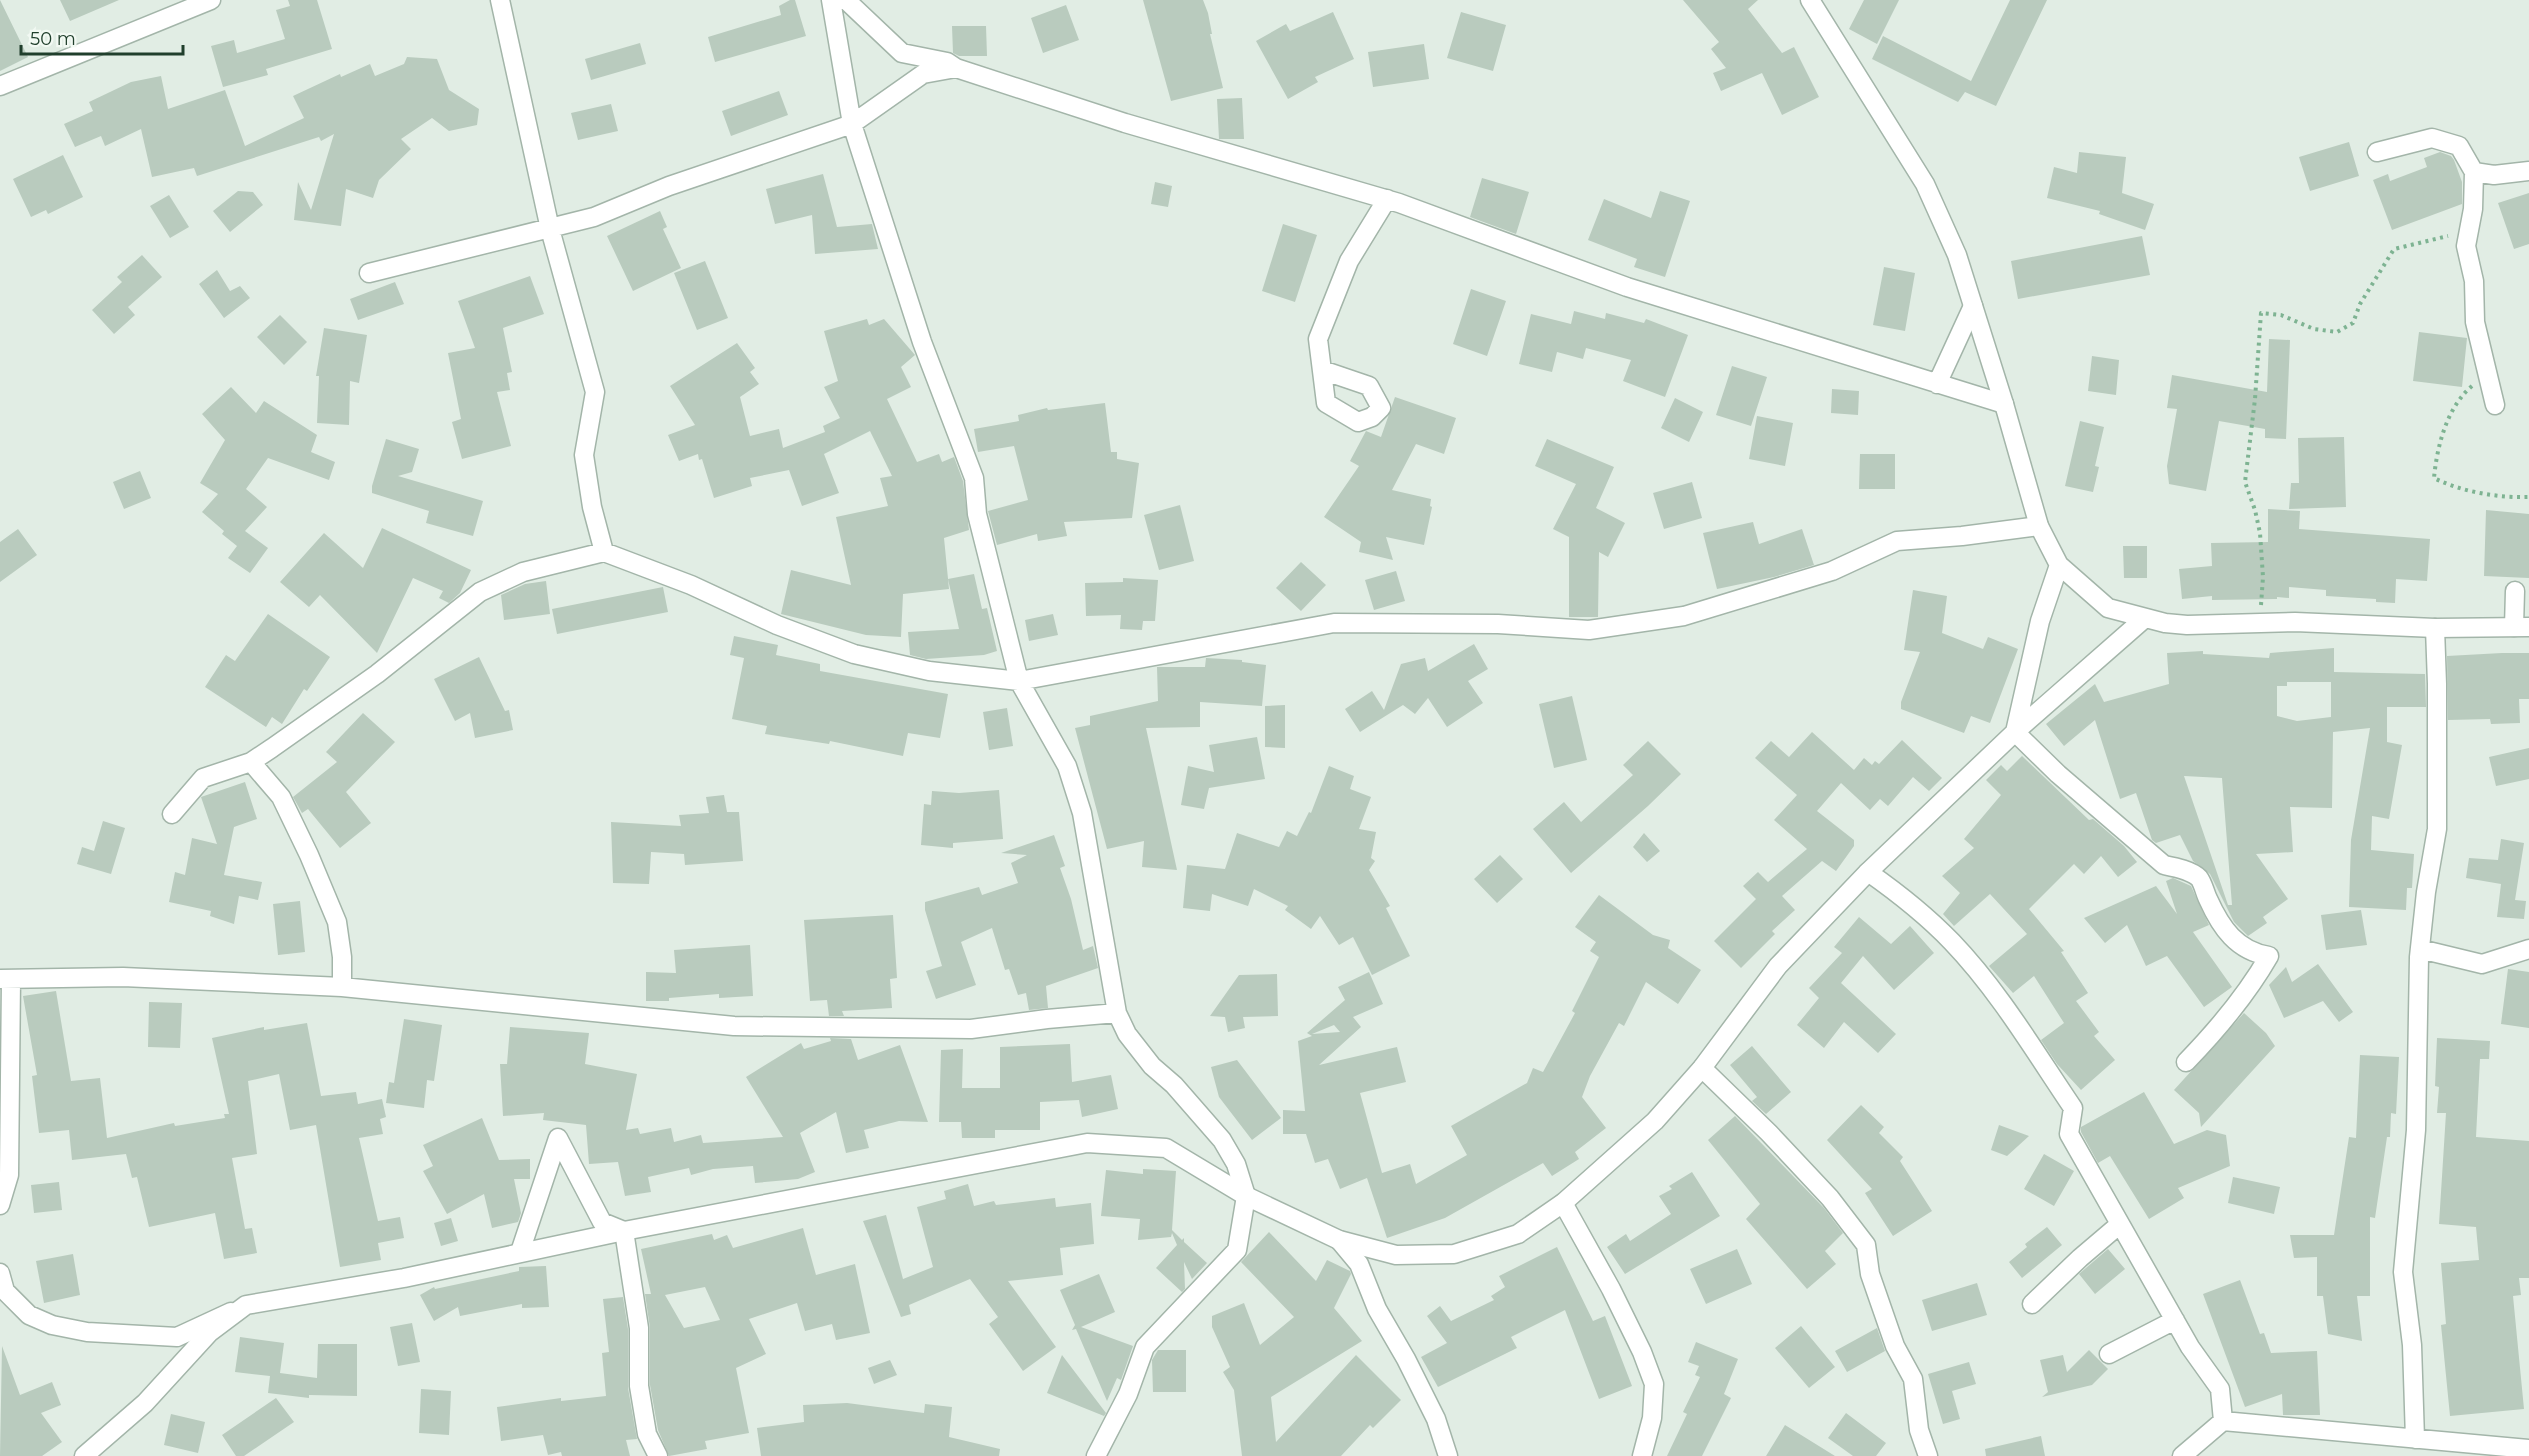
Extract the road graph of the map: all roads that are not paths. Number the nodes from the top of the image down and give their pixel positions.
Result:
1 (211, 0) edge
2 (500, 0) edge
3 (831, 0) edge
4 (846, 0) edge
5 (1810, 0) edge
6 (956, 68) junction
7 (0, 86) edge
8 (852, 124) junction
9 (2377, 152) dead end
10 (2529, 171) edge
11 (2474, 172) junction
12 (1387, 199) junction
13 (550, 229) junction
14 (369, 273) dead end
15 (1973, 306) junction
16 (1322, 370) dead end
17 (1937, 384) junction
18 (2004, 404) junction
19 (2495, 405) dead end
20 (2039, 526) junction
21 (604, 552) junction
22 (2059, 565) junction
23 (2515, 591) dead end
24 (2145, 618) junction
25 (2521, 627) edge
26 (2435, 628) junction
27 (1019, 681) junction
28 (2015, 732) junction
29 (251, 762) junction
30 (172, 814) dead end
31 (1868, 872) junction
32 (2420, 949) junction
33 (2529, 949) edge
34 (6, 979) edge
35 (342, 987) junction
36 (1117, 1013) junction
37 (2186, 1062) dead end
38 (1702, 1068) junction
39 (1246, 1196) junction
40 (1563, 1203) junction
41 (0, 1205) edge
42 (2120, 1224) junction
43 (624, 1231) junction
44 (1339, 1240) junction
45 (520, 1252) junction
46 (0, 1273) edge
47 (2032, 1304) dead end
48 (246, 1305) junction
49 (2175, 1320) junction
50 (2109, 1354) dead end
51 (2223, 1421) junction
52 (2415, 1440) junction
53 (2529, 1449) edge
54 (84, 1456) edge
55 (658, 1456) edge
56 (1096, 1456) edge
57 (1448, 1456) edge
58 (1642, 1456) edge
59 (1928, 1456) edge
60 (2182, 1456) edge

1 - 7 street
2 - 13 street
3 - 8 street
4 - 6 street
5 - 15 street
6 - 8 street
6 - 12 street
8 - 13 street
8 - 27 street
9 - 11 street
10 - 11 street
11 - 19 street
12 - 16 street
12 - 17 street
13 - 14 street
13 - 21 street
15 - 17 street
15 - 18 street
17 - 18 street
18 - 20 street
20 - 22 street
20 - 27 street
21 - 27 street
21 - 29 street
22 - 24 street
22 - 28 street
23 - 25 street
24 - 26 street
24 - 28 street
25 - 26 street
26 - 32 street
27 - 36 street
28 - 31 street
28 - 37 street
29 - 30 street
29 - 35 street
31 - 38 street
31 - 42 street
32 - 33 street
32 - 52 street
34 - 35 street
34 - 41 street
35 - 36 street
36 - 39 street
38 - 40 street
38 - 59 street
39 - 43 street
39 - 44 street
39 - 56 street
40 - 44 street
40 - 58 street
42 - 47 street
42 - 49 street
43 - 45 street
43 - 45 street
43 - 55 street
44 - 57 street
45 - 48 street
46 - 48 street
48 - 54 street
49 - 50 street
49 - 51 street
51 - 52 street
51 - 60 street
52 - 53 street

